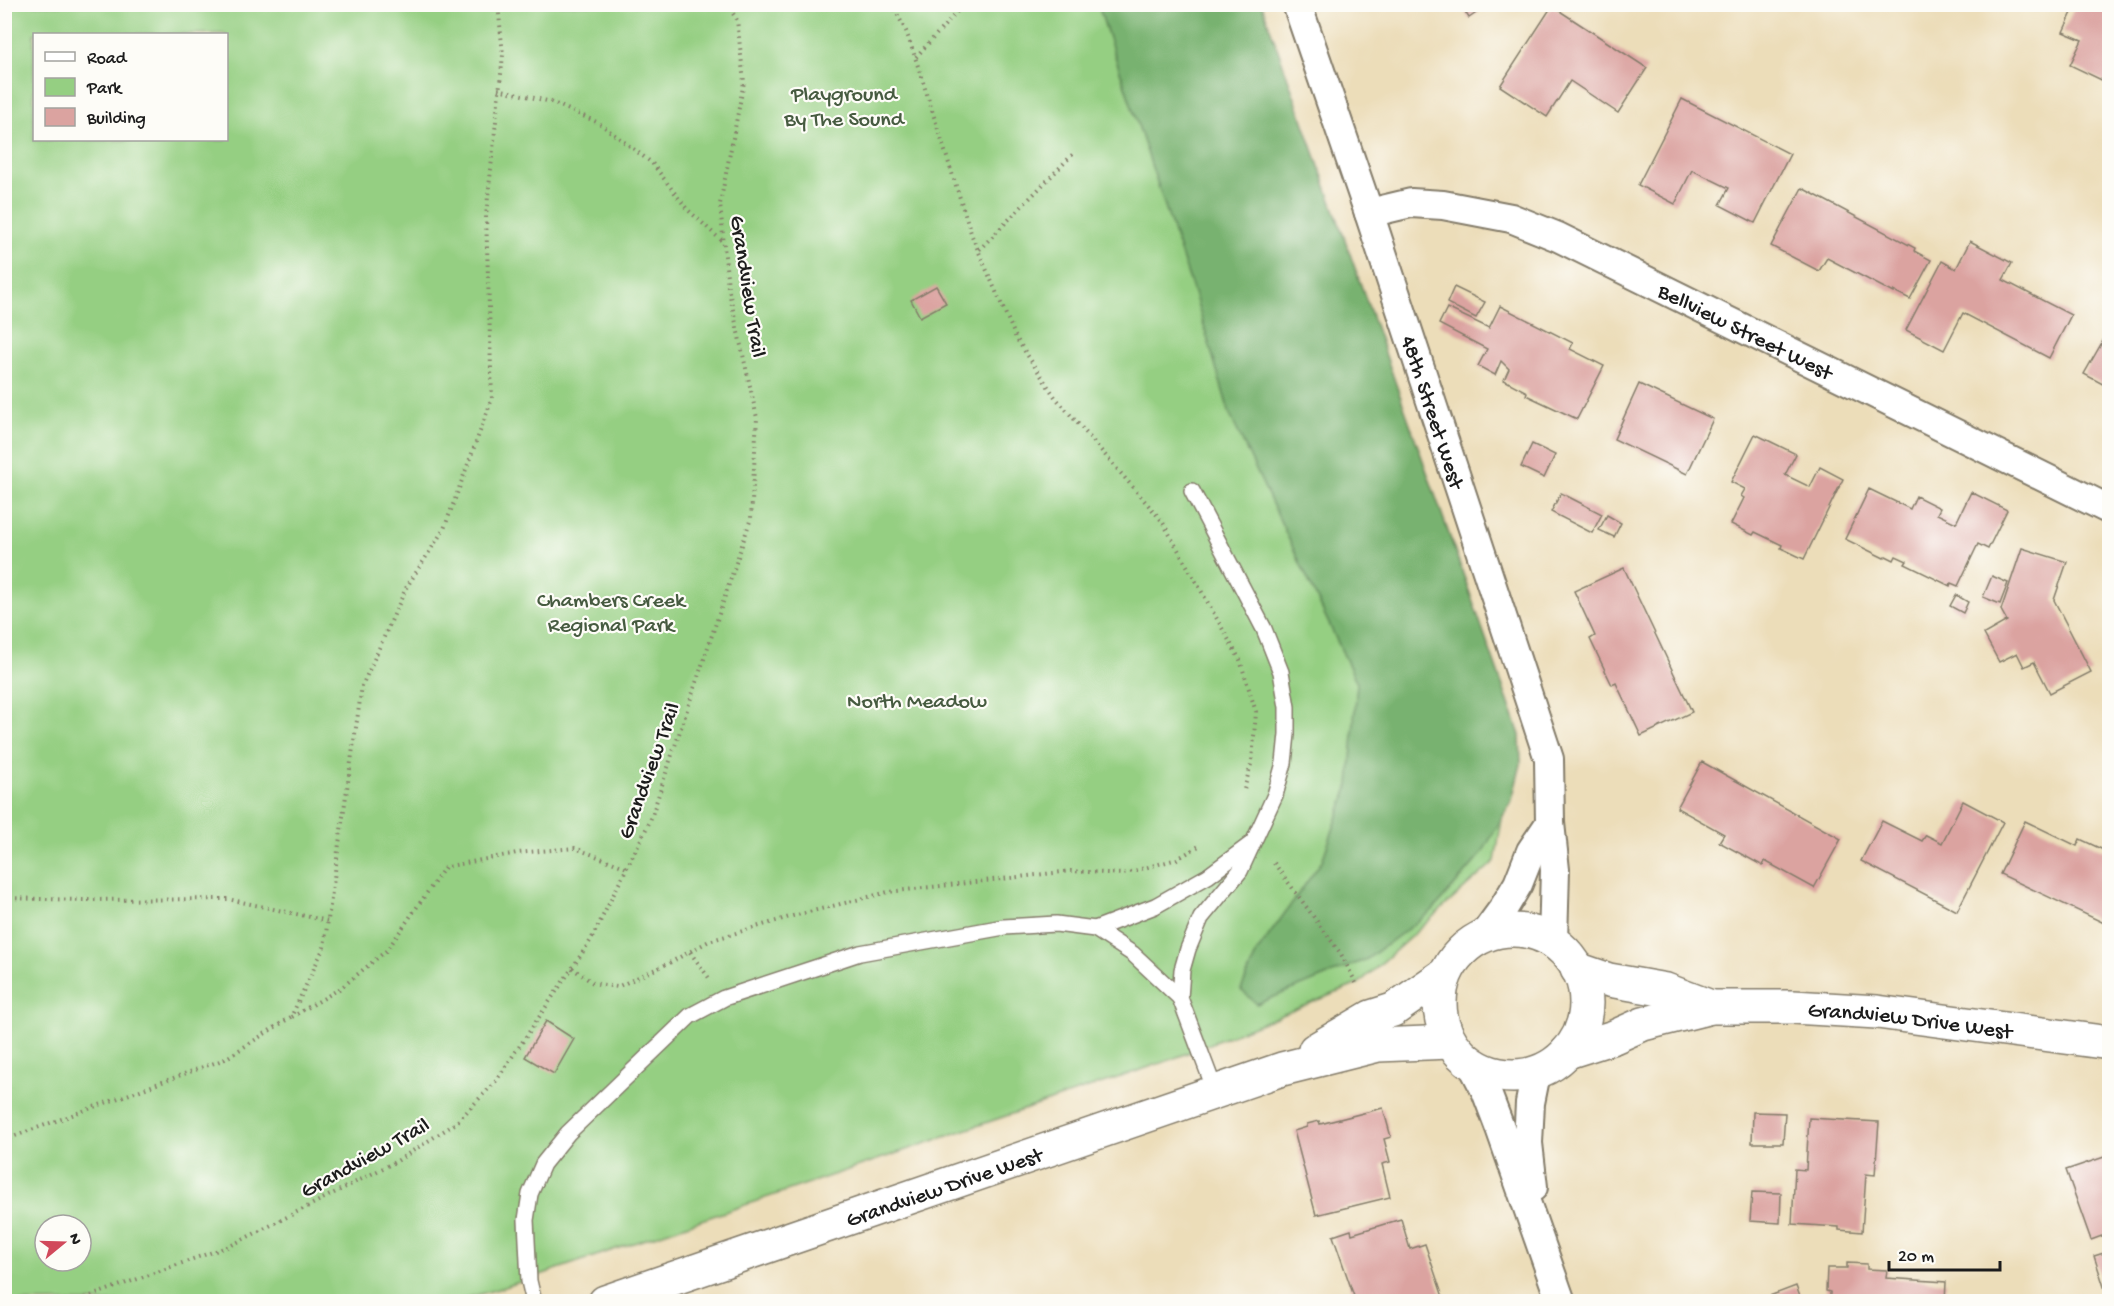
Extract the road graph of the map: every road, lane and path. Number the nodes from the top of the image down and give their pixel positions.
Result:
1 (498, 4) edge
2 (727, 4) edge
3 (892, 4) edge
4 (964, 4) edge
5 (1298, 4) edge
6 (915, 57) junction
7 (498, 89) junction
8 (1074, 153) dead end
9 (1369, 213) junction
10 (724, 242) junction
11 (979, 250) junction
12 (1192, 490) dead end
13 (2109, 510) edge
14 (1242, 801) dead end
15 (1550, 823) junction
16 (1206, 842) dead end
17 (1253, 842) junction
18 (1270, 857) dead end
19 (627, 868) junction
20 (4, 898) edge
21 (328, 921) junction
22 (1095, 929) junction
23 (1484, 935) junction
24 (1553, 942) junction
25 (572, 968) junction
26 (1577, 969) junction
27 (1445, 974) junction
28 (1361, 992) dead end
29 (1180, 998) junction
30 (1711, 1007) junction
31 (291, 1017) junction
32 (2109, 1043) edge
33 (1567, 1052) junction
34 (1461, 1053) junction
35 (1282, 1069) junction
36 (1536, 1073) junction
37 (1216, 1093) junction
38 (4, 1140) edge
39 (1539, 1236) junction
40 (74, 1302) edge
41 (534, 1302) edge
42 (605, 1302) edge
43 (1561, 1302) edge

1 - 7 path
2 - 10 path, Grandview Trail
3 - 6 path
4 - 6 path
5 - 9 street, 48th Street West
6 - 11 path
7 - 10 path
7 - 21 path
8 - 11 path
9 - 13 street, Bellview Street West
9 - 15 street, 48th Street West
10 - 19 path, Grandview Trail
11 - 14 path
12 - 17 lane
15 - 23 street
15 - 24 street, 48th Street West
16 - 25 path
17 - 22 lane
17 - 29 lane
18 - 28 path
19 - 25 path, Grandview Trail
19 - 31 path
20 - 21 path
21 - 31 path
22 - 29 lane
22 - 41 lane
23 - 24 street
23 - 27 street
24 - 26 street
25 - 40 path, Grandview Trail
26 - 30 street, Grandview Drive West
26 - 33 street
27 - 34 street
27 - 35 street, Grandview Drive West
29 - 37 lane
30 - 32 street, Grandview Drive West
30 - 33 street, Grandview Drive West
31 - 38 path
33 - 36 street
34 - 35 street, Grandview Drive West
34 - 36 street
34 - 39 street
35 - 37 street, Grandview Drive West
36 - 39 street
37 - 42 street, Grandview Drive West
39 - 43 street

